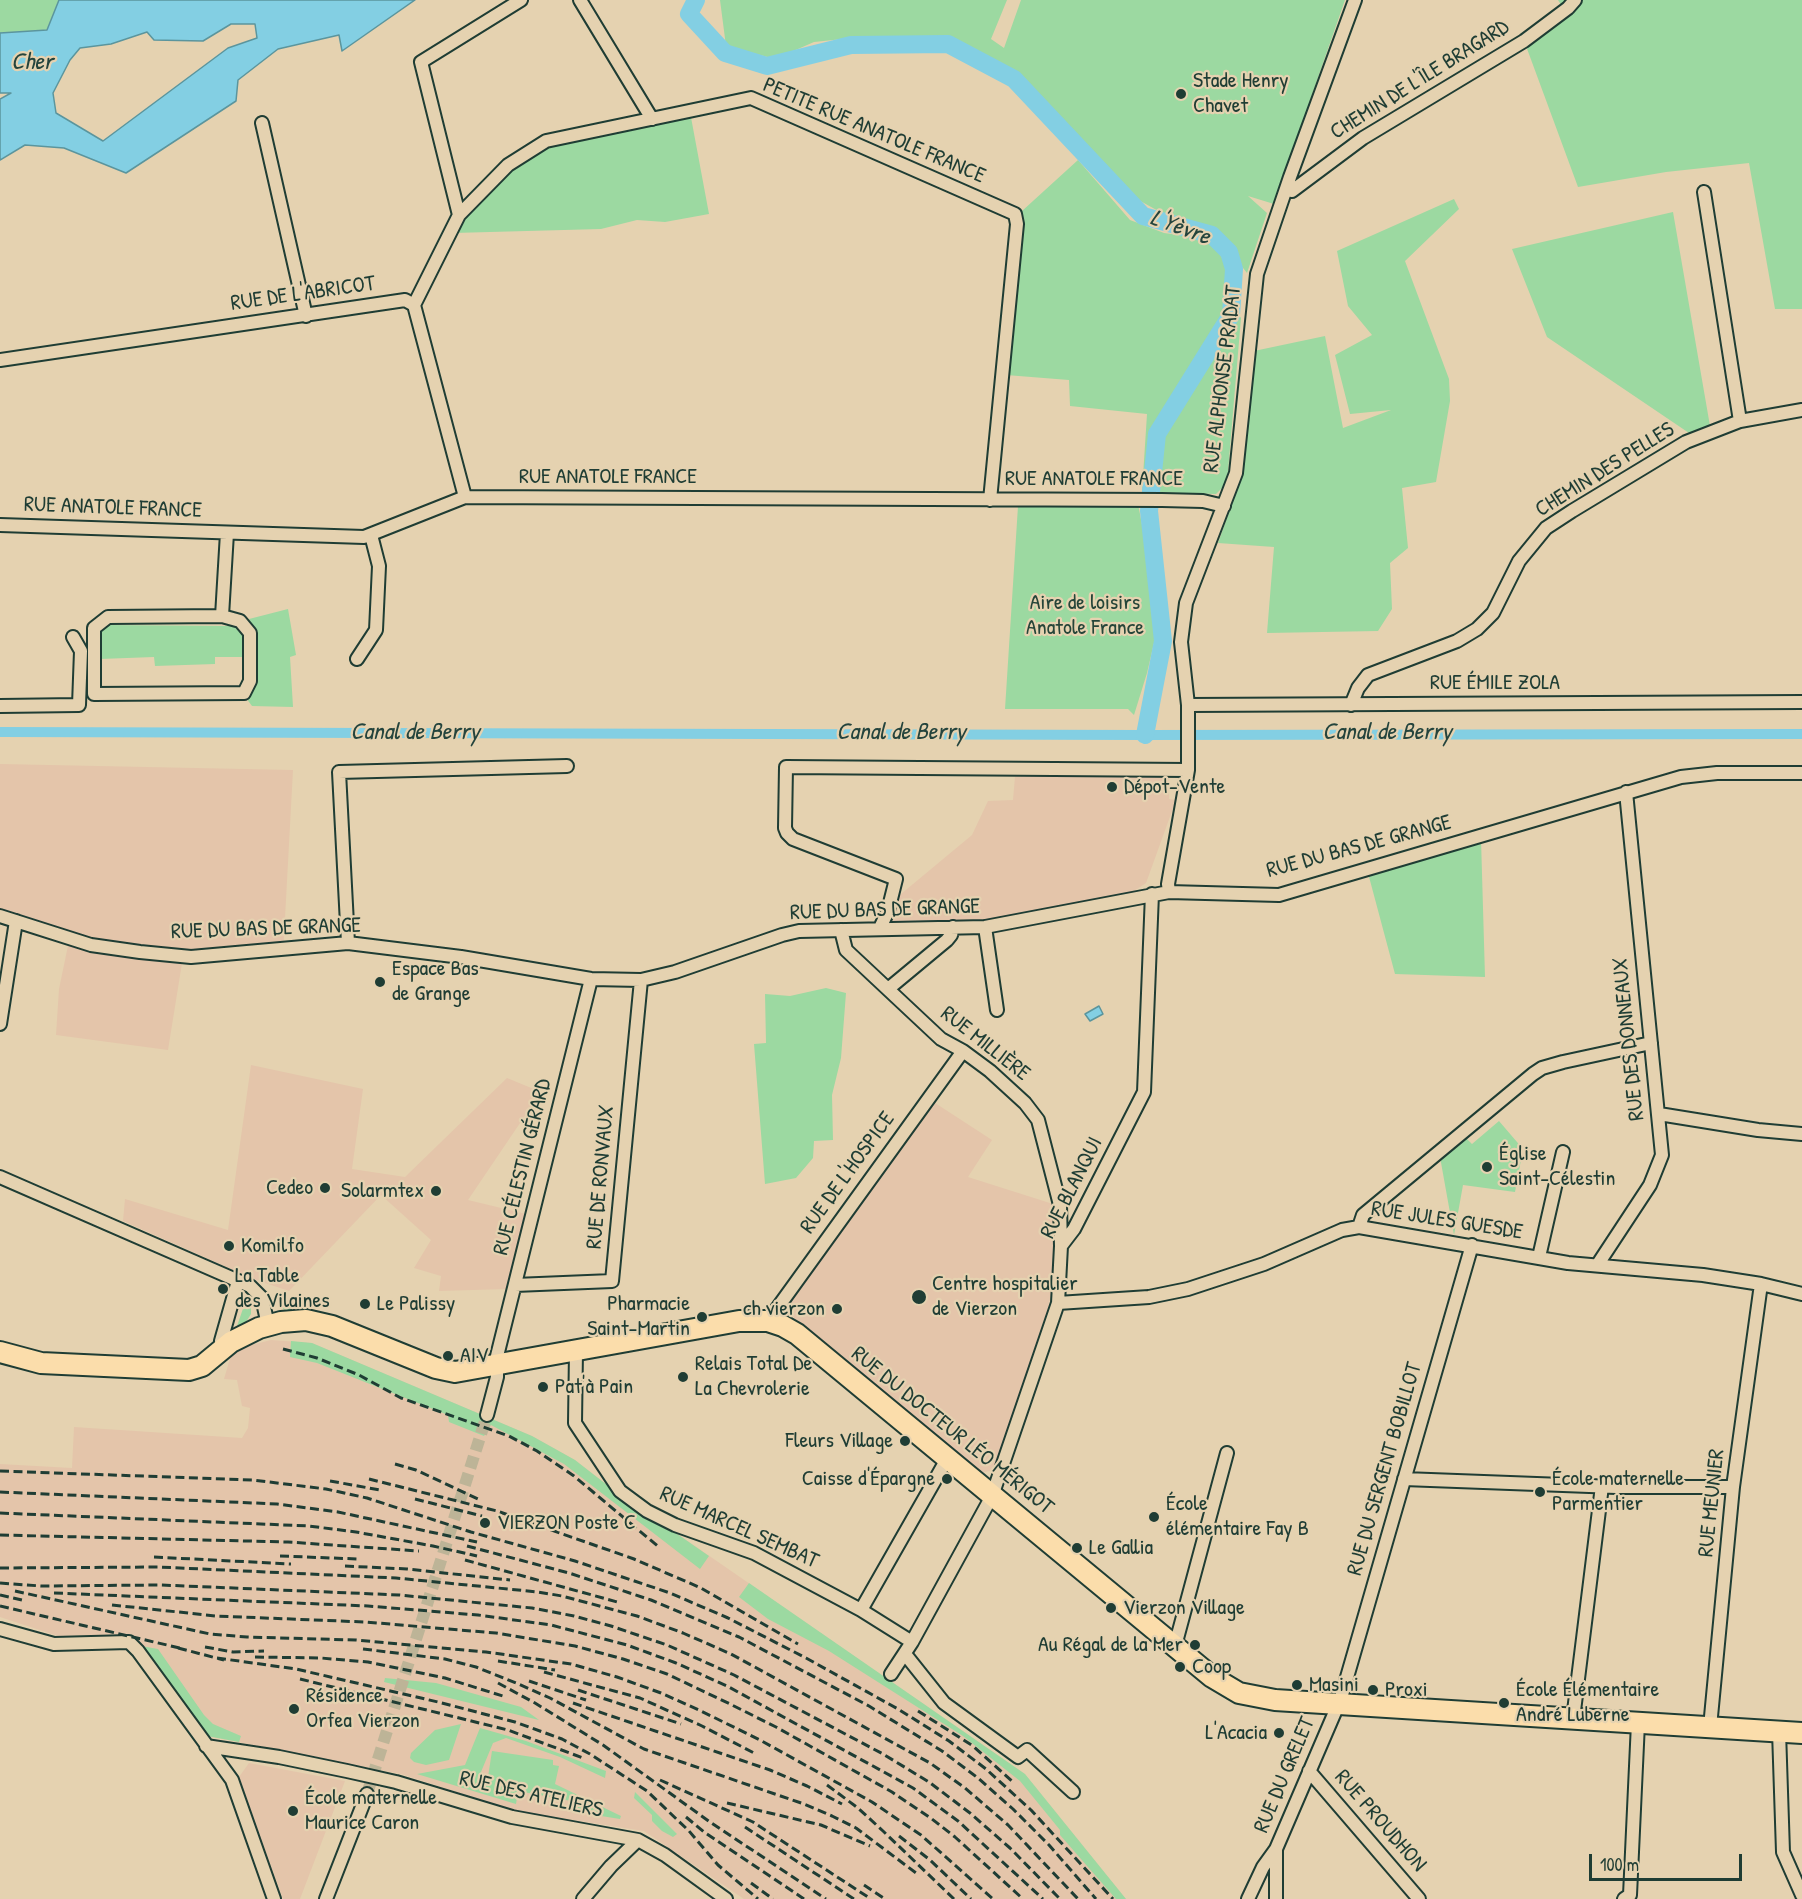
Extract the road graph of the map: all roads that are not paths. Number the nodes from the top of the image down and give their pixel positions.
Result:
1 (521, 0) edge
2 (580, 0) edge
3 (1355, 0) edge
4 (1575, 0) edge
5 (652, 119) junction
6 (262, 123) dead end
7 (1286, 189) junction
8 (1704, 192) dead end
9 (459, 215) junction
10 (414, 305) junction
11 (306, 316) junction
12 (0, 360) edge
13 (1802, 410) edge
14 (1740, 421) junction
15 (465, 498) junction
16 (990, 500) junction
17 (1224, 506) junction
18 (0, 525) edge
19 (227, 533) junction
20 (371, 535) junction
21 (222, 616) junction
22 (73, 637) dead end
23 (357, 659) dead end
24 (1802, 702) edge
25 (0, 705) edge
26 (1188, 705) junction
27 (1351, 705) junction
28 (567, 766) dead end
29 (1188, 770) junction
30 (1802, 773) edge
31 (1626, 792) junction
32 (1168, 892) junction
33 (1152, 894) junction
34 (0, 916) edge
35 (16, 921) junction
36 (953, 927) junction
37 (985, 927) junction
38 (880, 928) junction
39 (841, 930) junction
40 (348, 943) junction
41 (591, 979) junction
42 (641, 981) junction
43 (888, 989) junction
44 (997, 1010) dead end
45 (0, 1024) edge
46 (1651, 1043) junction
47 (963, 1051) junction
48 (1659, 1114) junction
49 (1802, 1134) edge
50 (1563, 1152) dead end
51 (0, 1177) edge
52 (1359, 1227) junction
53 (1472, 1245) junction
54 (1061, 1246) junction
55 (1539, 1257) junction
56 (1598, 1264) junction
57 (238, 1281) junction
58 (1761, 1284) junction
59 (515, 1285) junction
60 (1802, 1294) edge
61 (1058, 1303) junction
62 (768, 1322) junction
63 (268, 1325) junction
64 (221, 1341) dead end
65 (576, 1351) junction
66 (0, 1352) edge
67 (497, 1365) junction
68 (487, 1415) tunnel mouth
69 (1227, 1453) dead end
70 (947, 1459) junction
71 (1404, 1479) junction
72 (1602, 1486) junction
73 (1733, 1487) junction
74 (992, 1496) junction
75 (861, 1610) junction
76 (0, 1629) edge
77 (912, 1642) junction
78 (1175, 1646) junction
79 (905, 1654) junction
80 (891, 1674) dead end
81 (1337, 1704) junction
82 (1573, 1719) junction
83 (1638, 1723) junction
84 (1710, 1727) junction
85 (1779, 1731) junction
86 (1802, 1733) edge
87 (206, 1746) junction
88 (1309, 1771) junction
89 (1073, 1792) dead end
90 (367, 1794) tunnel mouth
91 (638, 1840) junction
92 (1276, 1849) junction
93 (1802, 1895) edge
94 (274, 1899) edge
95 (326, 1899) edge
96 (583, 1899) edge
97 (726, 1899) edge
98 (1248, 1899) edge
99 (1276, 1899) edge
100 (1419, 1899) edge
101 (1624, 1899) edge

1 - 9 street
2 - 5 street
3 - 7 street, RUE ALPHONSE PRADAT
4 - 7 street, CHEMIN DE L'ÎLE BRAGARD
5 - 9 street, PETITE RUE ANATOLE FRANCE
5 - 16 street, PETITE RUE ANATOLE FRANCE
6 - 11 street
7 - 17 street, RUE ALPHONSE PRADAT
8 - 14 street
9 - 10 street, PETITE RUE ANATOLE FRANCE
10 - 11 street, RUE DE L'ABRICOT
10 - 15 street
11 - 12 street, RUE DE L'ABRICOT
13 - 14 street, CHEMIN DES PELLES
14 - 27 street, CHEMIN DES PELLES
15 - 16 street, RUE ANATOLE FRANCE
15 - 20 street, RUE ANATOLE FRANCE
16 - 17 street, RUE ANATOLE FRANCE
17 - 26 street, RUE ALPHONSE PRADAT
18 - 19 street, RUE ANATOLE FRANCE
19 - 20 street, RUE ANATOLE FRANCE
19 - 21 street
20 - 23 street
21 - 21 street
22 - 25 street
24 - 27 street, RUE ÉMILE ZOLA
26 - 27 street, RUE ÉMILE ZOLA
26 - 29 street, RUE ALPHONSE PRADAT
28 - 40 street
29 - 32 street, RUE ALPHONSE PRADAT
29 - 38 street
30 - 31 street, RUE DU BAS DE GRANGE
31 - 32 street, RUE DU BAS DE GRANGE
31 - 46 street, RUE DES DONNEAUX
32 - 33 street, RUE DU BAS DE GRANGE
33 - 37 street, RUE DU BAS DE GRANGE
33 - 54 street, RUE BLANQUI
34 - 35 street, RUE DU BAS DE GRANGE
35 - 40 street, RUE DU BAS DE GRANGE
35 - 45 street
36 - 37 street, RUE DU BAS DE GRANGE
36 - 38 street, RUE DU BAS DE GRANGE
36 - 43 street
37 - 44 street
38 - 39 street, RUE DU BAS DE GRANGE
39 - 42 street, RUE DU BAS DE GRANGE
39 - 43 street, RUE MILLIÈRE
40 - 41 street, RUE DU BAS DE GRANGE
41 - 42 street, RUE DU BAS DE GRANGE
41 - 59 street, RUE CÉLESTIN GÉRARD
42 - 59 street, RUE DE RONVAUX
43 - 47 street, RUE MILLIÈRE
46 - 48 street, RUE DES DONNEAUX
46 - 52 street
47 - 54 street, RUE MILLIÈRE
47 - 62 street, RUE DE L'HOSPICE
48 - 49 street
48 - 56 street, RUE DES DONNEAUX
50 - 55 street
51 - 57 street
52 - 53 street, RUE JULES GUESDE
52 - 61 street, RUE JULES GUESDE
53 - 55 street, RUE JULES GUESDE
53 - 71 street, RUE DU SERGENT BOBILLOT
54 - 61 street, RUE BLANQUI
55 - 56 street, RUE JULES GUESDE
56 - 58 street, RUE JULES GUESDE
57 - 63 street
57 - 64 street
58 - 60 street, RUE JULES GUESDE
58 - 73 street, RUE MEUNIER
59 - 67 street, RUE CÉLESTIN GÉRARD
61 - 74 street, RUE BLANQUI
62 - 65 main road, RUE DU DOCTEUR LÉO MÉRIGOT
62 - 70 main road, RUE DU DOCTEUR LÉO MÉRIGOT
63 - 66 main road, RUE DU DOCTEUR LÉO MÉRIGOT
63 - 67 main road, RUE DU DOCTEUR LÉO MÉRIGOT
65 - 67 main road, RUE DU DOCTEUR LÉO MÉRIGOT
65 - 75 street, RUE MARCEL SEMBAT
67 - 68 street, RUE CÉLESTIN GÉRARD
69 - 78 street
70 - 74 main road, RUE DU DOCTEUR LÉO MÉRIGOT
70 - 75 street
71 - 72 street
71 - 81 street, RUE DU SERGENT BOBILLOT
72 - 73 street
72 - 82 street
73 - 84 street, RUE MEUNIER
74 - 77 street
74 - 78 main road, RUE DU DOCTEUR LÉO MÉRIGOT
75 - 77 street, RUE MARCEL SEMBAT
76 - 87 street
77 - 79 street
78 - 81 main road, RUE DU DOCTEUR LÉO MÉRIGOT
79 - 80 street
79 - 89 street
81 - 82 main road, RUE DU DOCTEUR LÉO MÉRIGOT
81 - 88 street, RUE DU GRELET
82 - 83 main road, RUE DU DOCTEUR LÉO MÉRIGOT
83 - 84 main road, RUE DU DOCTEUR LÉO MÉRIGOT
83 - 101 street
84 - 85 main road, RUE DU DOCTEUR LÉO MÉRIGOT
85 - 86 main road, RUE DU DOCTEUR LÉO MÉRIGOT
85 - 93 street
87 - 91 street, RUE DES ATELIERS
87 - 94 street
88 - 92 street, RUE DU GRELET
88 - 100 street, RUE PROUDHON
90 - 95 street
91 - 96 street
91 - 97 street, RUE DES ATELIERS
92 - 98 street
92 - 99 street, RUE DU GRELET

